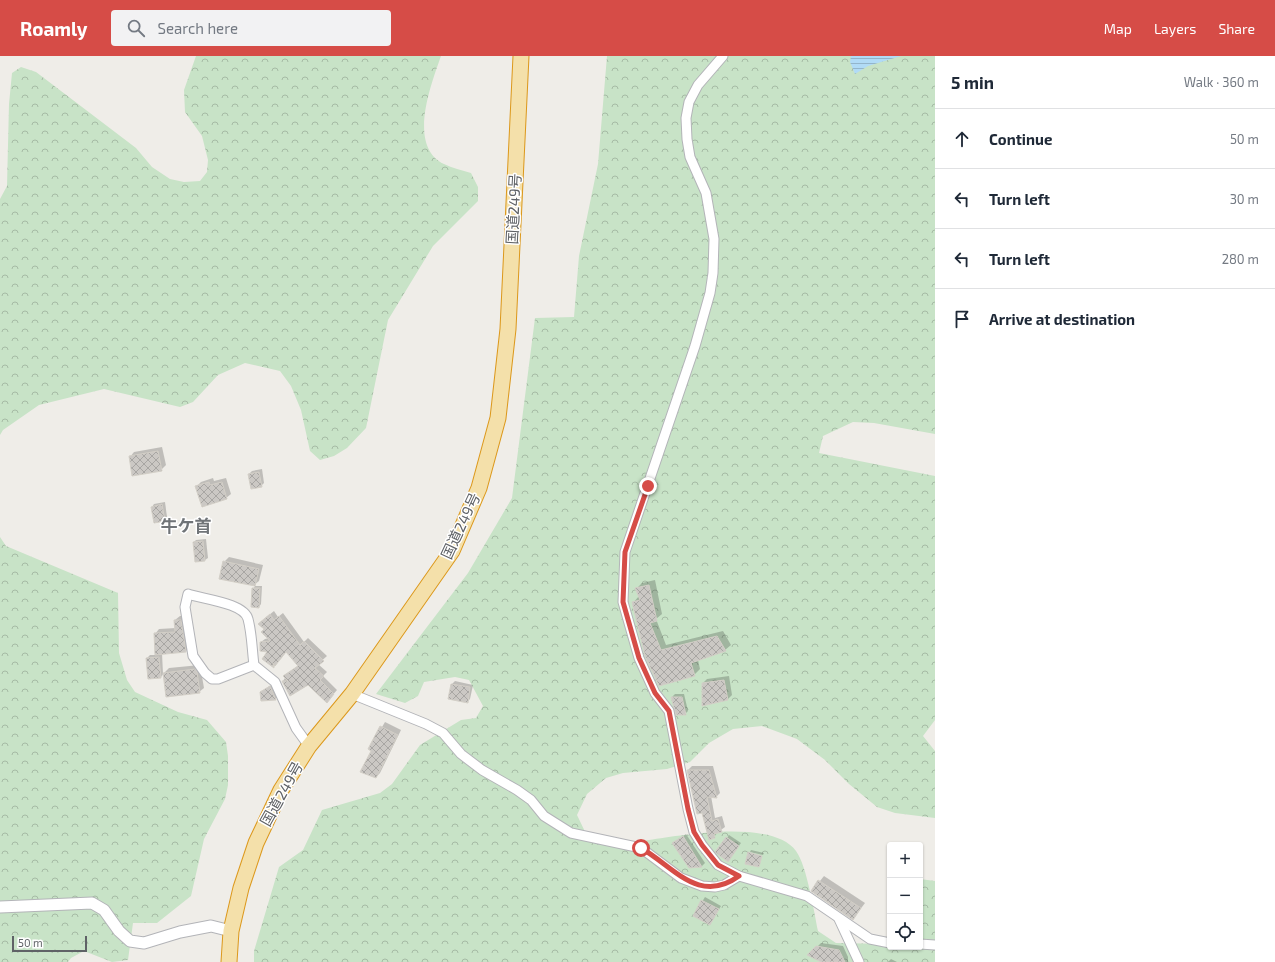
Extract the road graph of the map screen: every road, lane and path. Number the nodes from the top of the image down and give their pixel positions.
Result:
1 (521, 56) edge
2 (723, 56) edge
3 (254, 665) junction
4 (352, 694) junction
5 (309, 746) junction
6 (739, 876) junction
7 (0, 907) edge
8 (839, 918) junction
9 (231, 931) junction
10 (887, 942) edge
11 (923, 944) edge
12 (935, 946) edge
13 (229, 962) edge
14 (859, 962) edge

1 - 4 highway, 国道249号
2 - 6 street
3 - 3 street
3 - 5 street
4 - 5 highway, 国道249号
4 - 6 street
5 - 9 highway, 国道249号
6 - 8 street
7 - 9 street
8 - 10 street
8 - 14 street
9 - 13 highway, 国道249号
11 - 12 street

